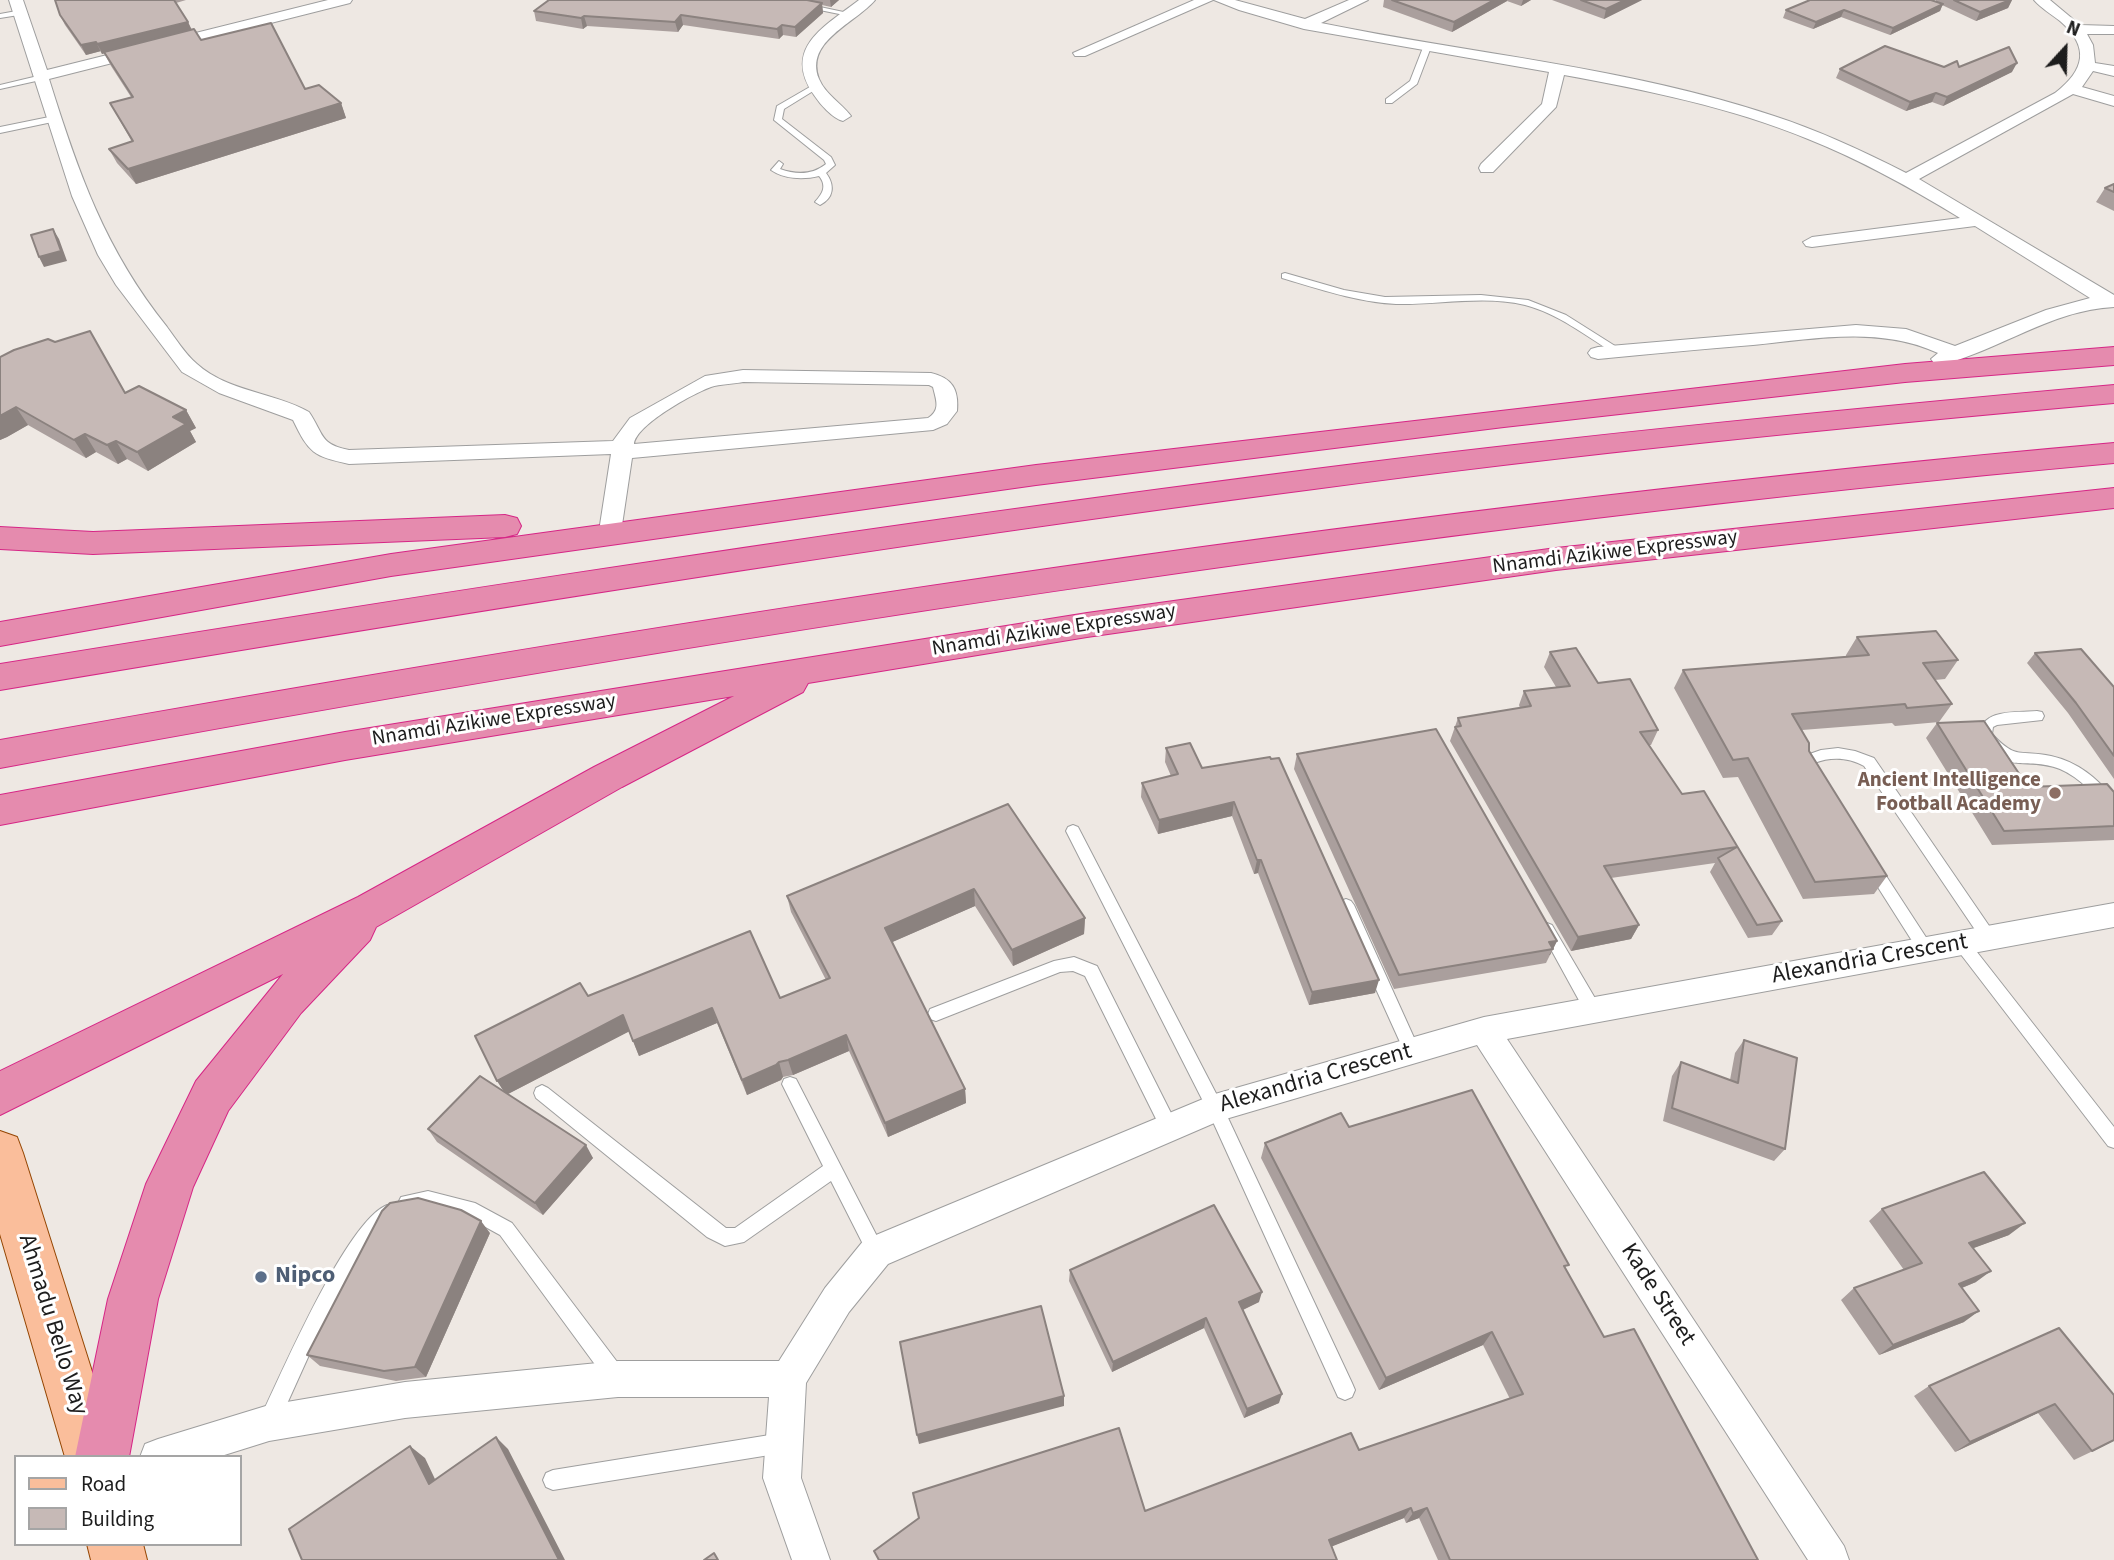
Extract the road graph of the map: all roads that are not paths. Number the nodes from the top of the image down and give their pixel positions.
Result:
1 (345, 0) edge
2 (775, 0) edge
3 (868, 0) edge
4 (1206, 0) edge
5 (1221, 0) edge
6 (1361, 0) edge
7 (2041, 0) edge
8 (19, 6) edge
9 (849, 14) junction
10 (0, 16) edge
11 (1304, 25) junction
12 (2079, 29) junction
13 (2114, 30) edge
14 (1427, 47) junction
15 (1080, 53) dead end
16 (2088, 66) junction
17 (1557, 71) junction
18 (2114, 71) edge
19 (42, 77) junction
20 (815, 86) junction
21 (0, 87) edge
22 (2074, 89) junction
23 (1389, 101) dead end
24 (2114, 101) edge
25 (843, 116) dead end
26 (54, 119) junction
27 (0, 130) edge
28 (779, 164) dead end
29 (1487, 168) dead end
30 (820, 172) junction
31 (1907, 179) junction
32 (820, 202) dead end
33 (1976, 221) junction
34 (1812, 242) dead end
35 (1285, 276) dead end
36 (2111, 301) edge
37 (1608, 352) joint
38 (1955, 354) junction
39 (2114, 356) edge
40 (1905, 373) junction
41 (2114, 394) edge
42 (1504, 418) junction
43 (622, 450) junction
44 (2114, 453) edge
45 (1367, 472) junction
46 (1785, 486) junction
47 (2114, 498) edge
48 (611, 525) junction
49 (647, 527) junction
50 (0, 538) edge
51 (1556, 559) junction
52 (0, 634) edge
53 (822, 666) junction
54 (0, 677) edge
55 (2037, 716) dead end
56 (0, 754) edge
57 (1815, 779) edge
58 (2114, 809) edge
59 (0, 810) edge
60 (1073, 831) dead end
61 (1867, 859) edge
62 (1337, 887) edge
63 (373, 909) junction
64 (2114, 915) edge
65 (1539, 916) edge
66 (1975, 941) junction
67 (1926, 950) junction
68 (1593, 1010) junction
69 (936, 1014) dead end
70 (1484, 1030) junction
71 (1412, 1051) junction
72 (790, 1084) edge
73 (541, 1093) dead end
74 (0, 1094) edge
75 (1215, 1108) junction
76 (1169, 1127) junction
77 (2114, 1140) edge
78 (0, 1153) edge
79 (834, 1170) junction
80 (876, 1252) junction
81 (618, 1379) junction
82 (788, 1379) junction
83 (1345, 1390) dead end
84 (269, 1423) junction
85 (783, 1443) junction
86 (91, 1455) edge
87 (102, 1455) edge
88 (165, 1455) edge
89 (553, 1480) dead end
90 (811, 1560) edge
91 (1830, 1560) edge

1 - 19 street
2 - 9 lane
3 - 9 street
4 - 15 street
5 - 11 street
6 - 11 street
7 - 12 street
8 - 10 lane
8 - 19 street
9 - 20 street
11 - 14 street
12 - 13 street
12 - 16 street
14 - 17 street
14 - 23 lane
16 - 18 street
16 - 22 street
17 - 29 street
17 - 31 street
19 - 21 lane
19 - 26 street
20 - 25 street
20 - 30 lane
22 - 24 street
22 - 31 street
26 - 27 lane
26 - 43 street
28 - 30 lane
30 - 32 lane
31 - 33 street
33 - 34 street
33 - 36 street
35 - 37 lane
36 - 38 street
37 - 38 street
38 - 40 street
39 - 40 highway
40 - 42 highway
41 - 45 highway
42 - 45 highway
42 - 49 highway
43 - 43 street
43 - 48 street
44 - 46 highway
45 - 54 highway
46 - 51 highway
46 - 56 highway
47 - 51 highway, Nnamdi Azikiwe Expressway
48 - 49 highway
48 - 50 highway
49 - 52 highway
51 - 53 highway, Nnamdi Azikiwe Expressway
53 - 59 highway, Nnamdi Azikiwe Expressway
53 - 63 highway
55 - 58 lane
57 - 66 lane
60 - 75 lane
61 - 67 lane
62 - 71 lane
63 - 74 highway
63 - 87 highway
64 - 66 street, Alexandria Crescent
65 - 68 lane
66 - 67 street, Alexandria Crescent
66 - 77 lane
67 - 68 street, Alexandria Crescent
68 - 70 street, Alexandria Crescent
69 - 76 lane
70 - 71 street, Alexandria Crescent
70 - 91 street, Kade Street
71 - 75 street, Alexandria Crescent
72 - 79 lane
73 - 79 lane
75 - 76 street, Alexandria Crescent
75 - 83 lane
76 - 80 street, Alexandria Crescent
78 - 86 main road, Ahmadu Bello Way
79 - 80 lane
80 - 82 street, Alexandria Crescent
81 - 82 street
81 - 84 street
81 - 84 lane
82 - 85 street, Alexandria Crescent
84 - 88 street
85 - 89 lane
85 - 90 street, Alexandria Crescent

